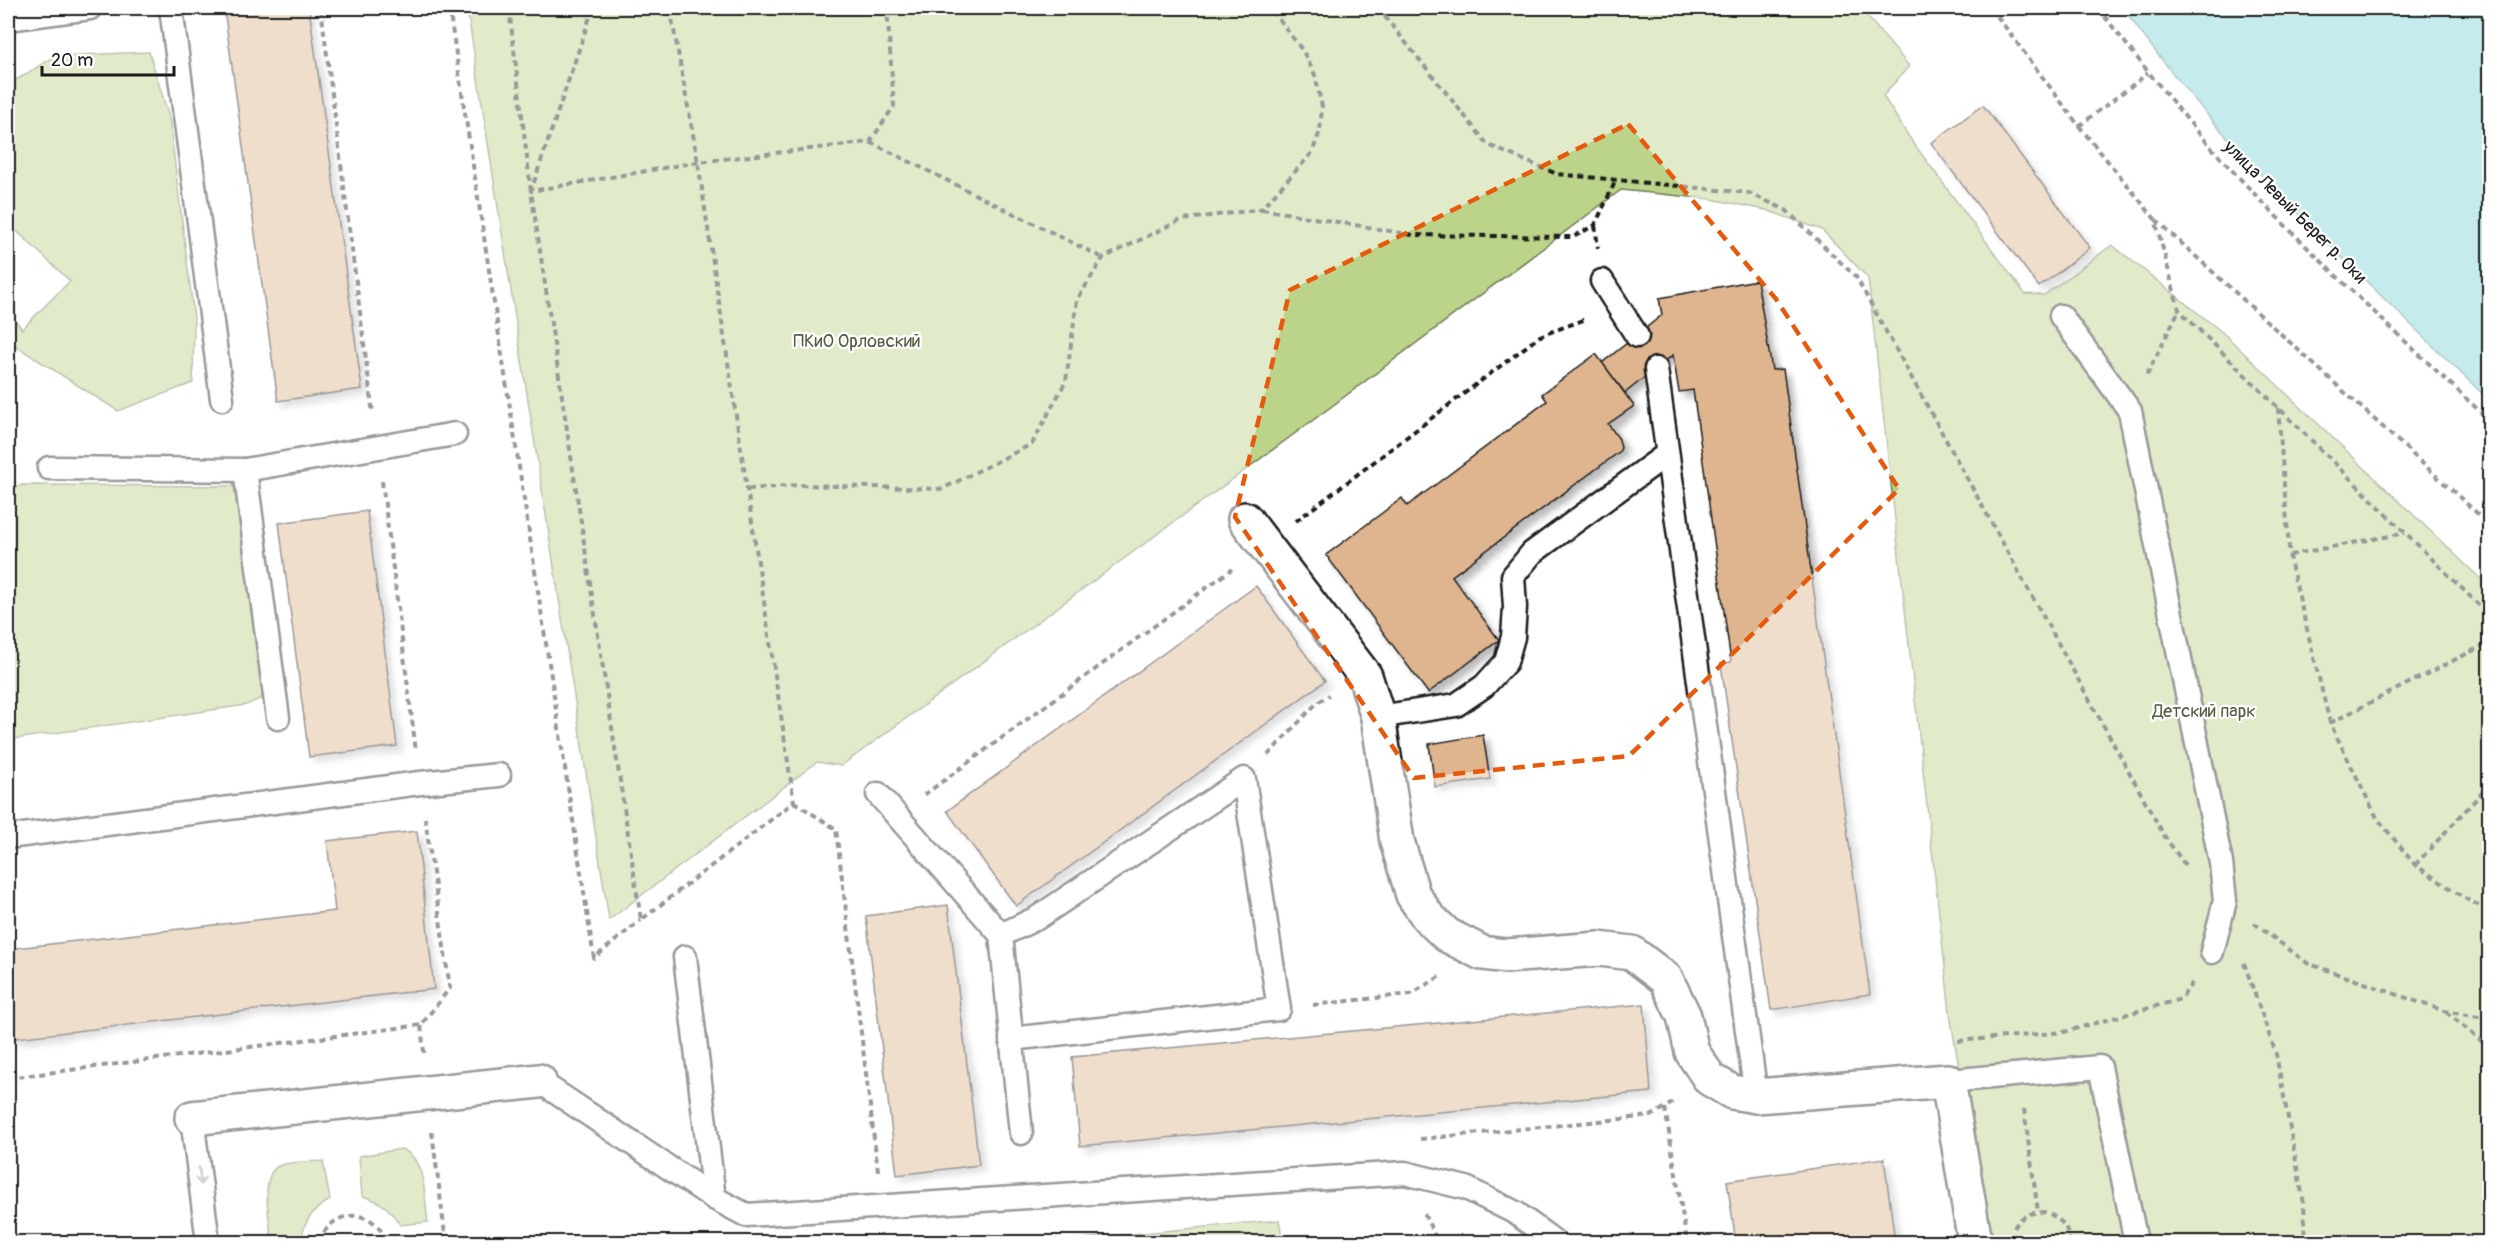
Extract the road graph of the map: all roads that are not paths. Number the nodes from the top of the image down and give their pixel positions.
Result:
1 (90, 8) edge
2 (171, 8) edge
3 (8, 19) edge
4 (1602, 281) dead end
5 (2061, 316) dead end
6 (1637, 336) dead end
7 (1656, 369) dead end
8 (222, 399) dead end
9 (455, 434) dead end
10 (1667, 454) junction
11 (49, 468) dead end
12 (245, 470) junction
13 (1245, 519) dead end
14 (1378, 717) junction
15 (278, 718) dead end
16 (499, 775) dead end
17 (878, 794) dead end
18 (8, 837) edge
19 (1001, 935) junction
20 (2212, 952) dead end
21 (685, 957) dead end
22 (1011, 1039) junction
23 (539, 1081) joint
24 (1948, 1081) junction
25 (1756, 1096) junction
26 (192, 1118) joint
27 (1021, 1132) dead end
28 (714, 1198) junction
29 (208, 1242) edge
30 (1555, 1242) edge
31 (1975, 1242) edge
32 (2136, 1242) edge

1 - 3 lane
2 - 8 lane
4 - 6 lane
5 - 20 lane
7 - 10 lane
9 - 12 lane
10 - 14 lane
10 - 25 lane
11 - 12 lane
12 - 15 lane
13 - 14 street
14 - 25 street
16 - 18 lane
17 - 19 lane
19 - 22 lane
19 - 22 lane
21 - 28 lane
22 - 27 lane
23 - 26 street
23 - 28 lane
24 - 25 street
24 - 31 street
24 - 32 lane
26 -> 29 lane
28 - 30 lane

